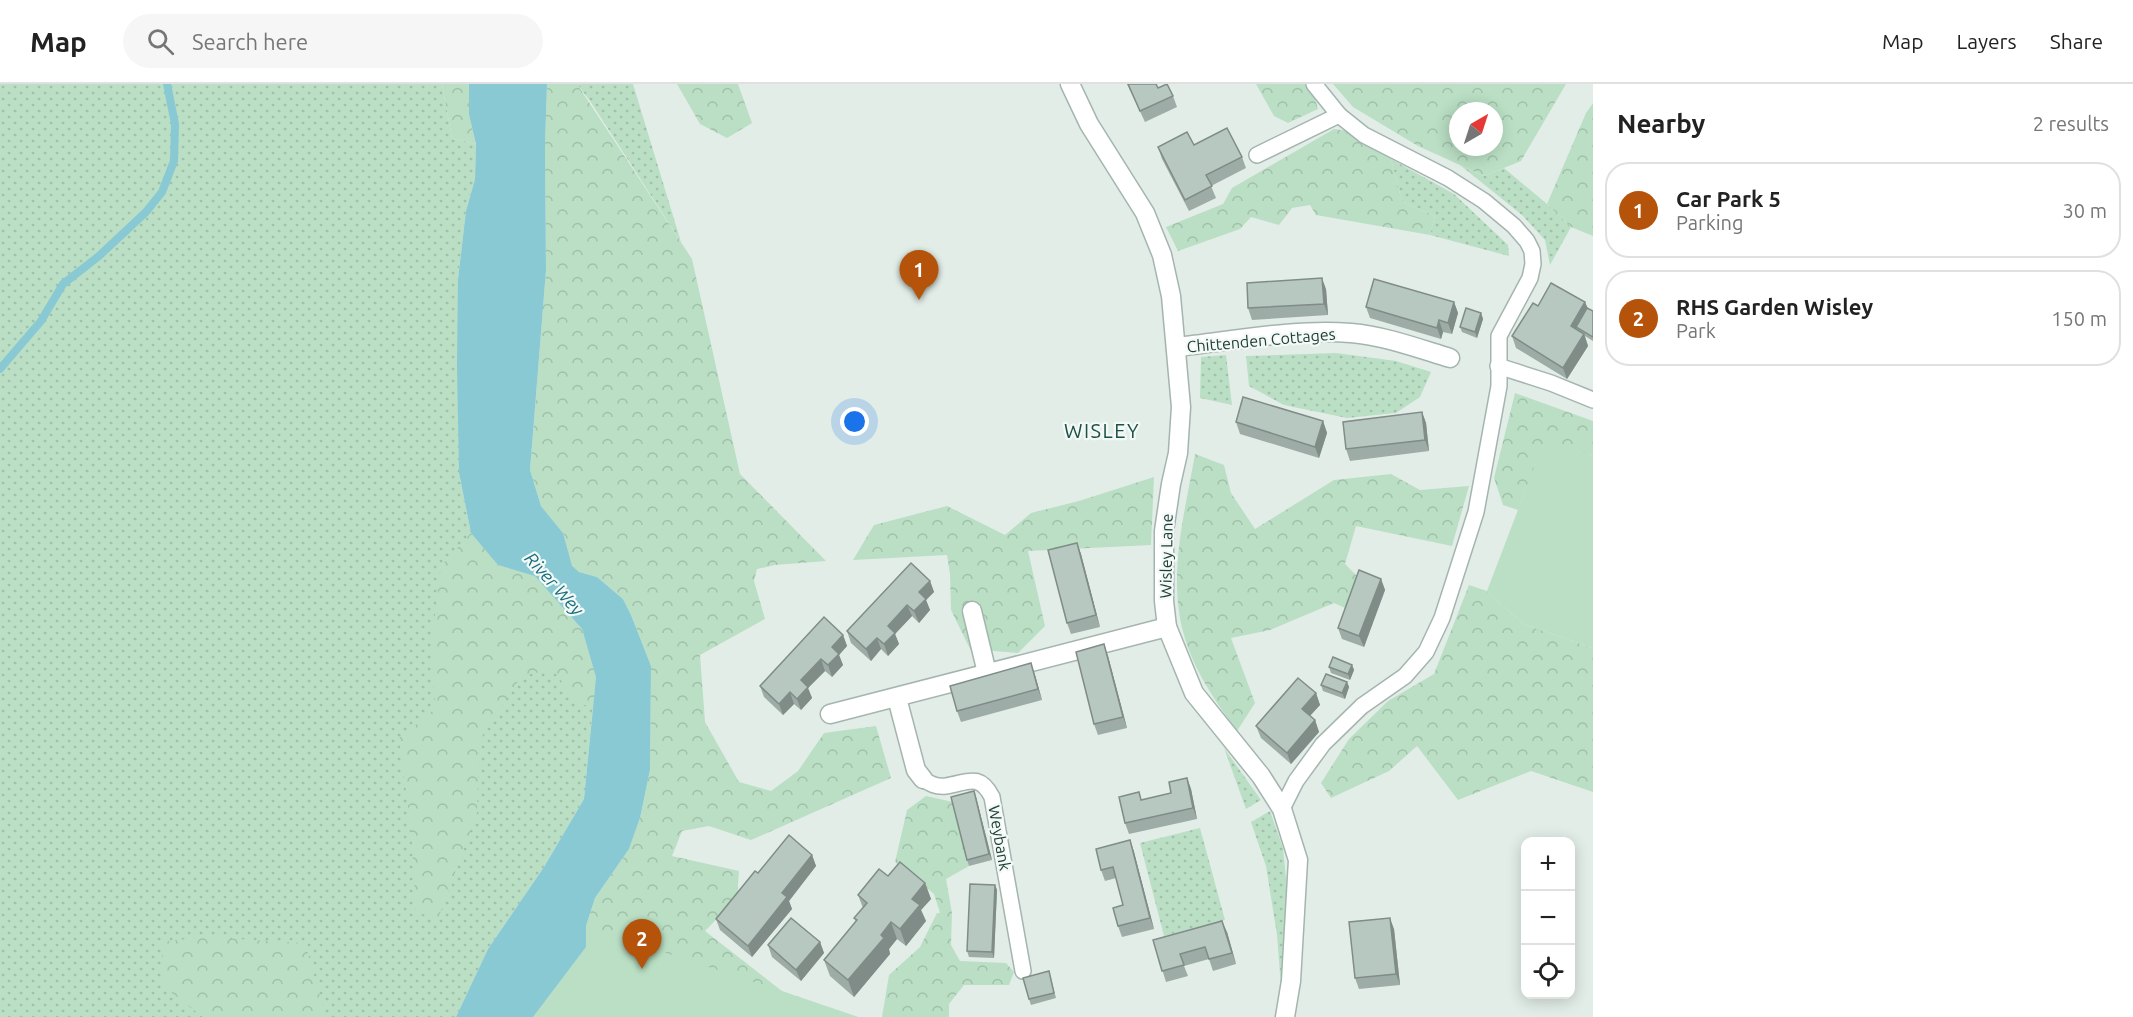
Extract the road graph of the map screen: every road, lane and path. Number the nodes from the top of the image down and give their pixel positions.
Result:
1 (1070, 84) edge
2 (1314, 84) edge
3 (1339, 115) junction
4 (1257, 155) dead end
5 (1177, 347) junction
6 (1450, 358) dead end
7 (1498, 366) junction
8 (1593, 400) edge
9 (972, 611) dead end
10 (1167, 627) junction
11 (987, 673) junction
12 (897, 698) junction
13 (830, 714) dead end
14 (922, 779) joint
15 (1282, 810) junction
16 (1023, 972) dead end
17 (1285, 1017) edge

1 - 5 street, Wisley Lane
2 - 3 lane
3 - 4 lane
3 - 7 lane
5 - 6 street, Chittenden Cottages
5 - 10 street, Wisley Lane
7 - 8 lane
7 - 15 lane
9 - 11 street
10 - 11 street
10 - 15 street, Wisley Lane
11 - 12 street
12 - 13 street
12 - 14 street, Weybank
14 - 16 lane, Weybank
15 - 17 street, Wisley Lane

